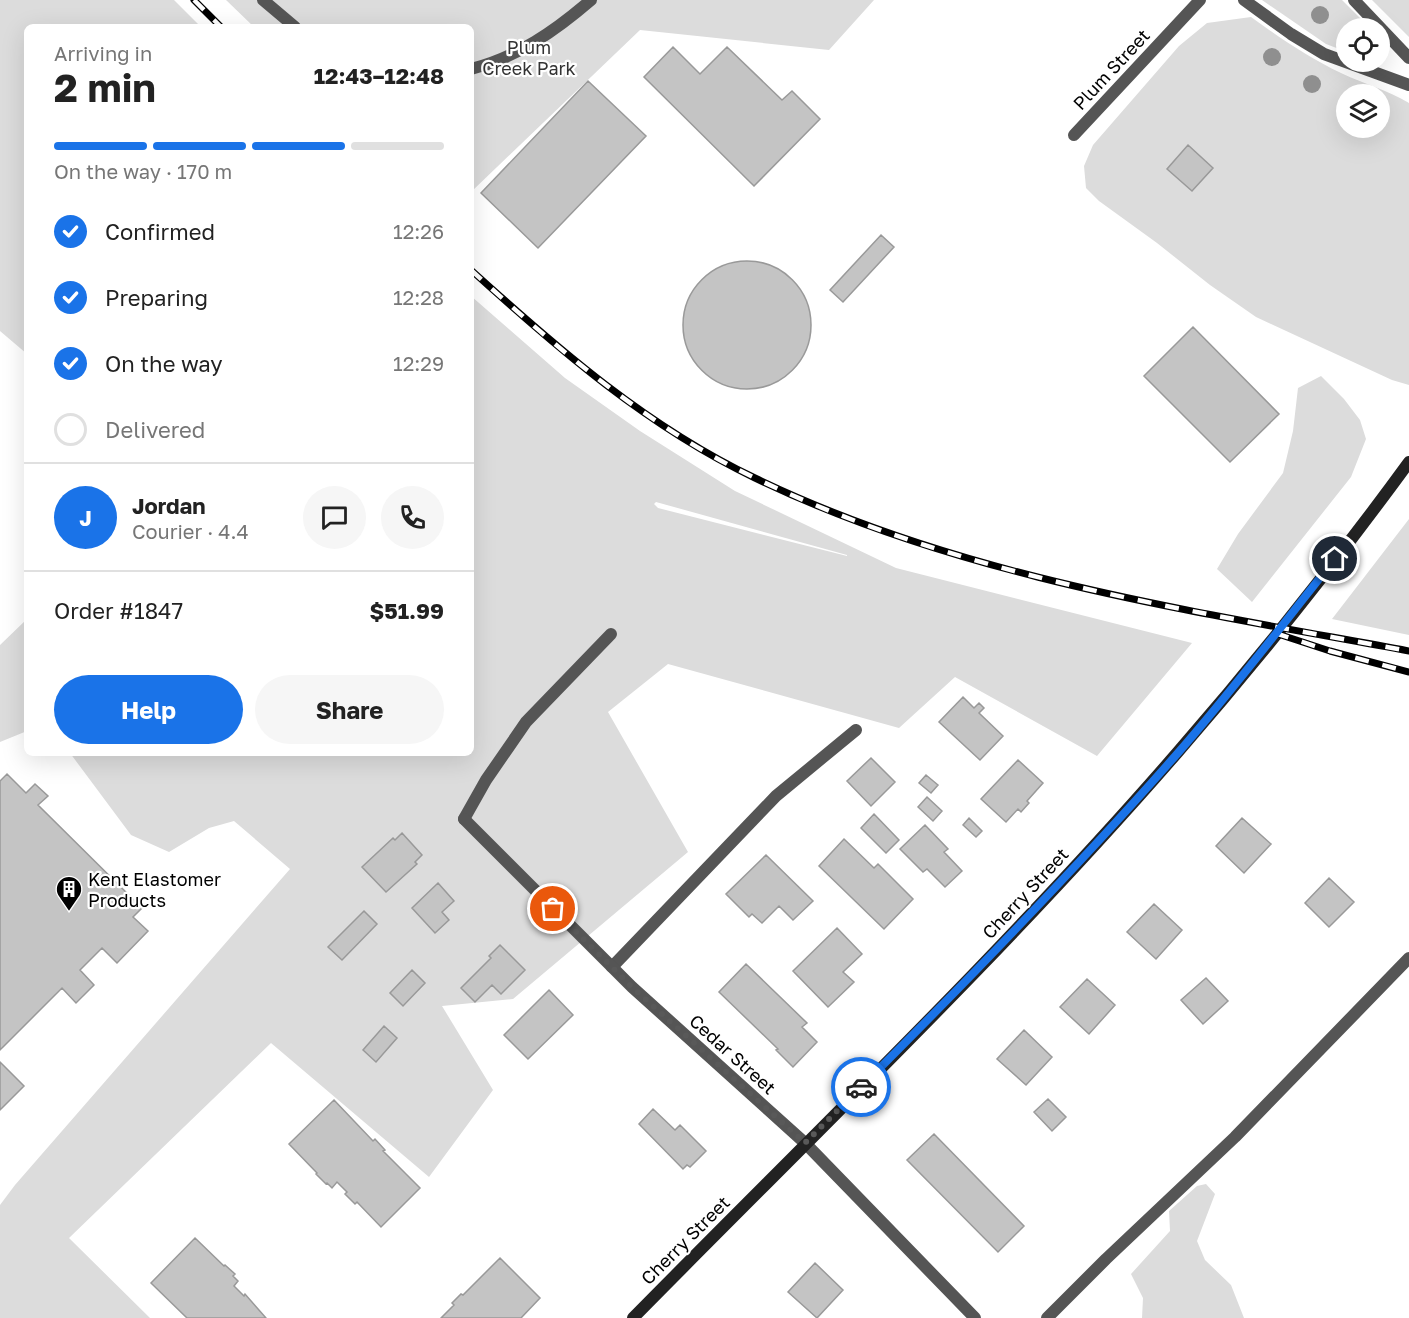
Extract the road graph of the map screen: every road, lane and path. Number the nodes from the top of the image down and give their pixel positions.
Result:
1 (264, 0) edge
2 (591, 0) edge
3 (1200, 0) edge
4 (1244, 0) edge
5 (1354, 0) edge
6 (292, 24) edge
7 (1409, 58) edge
8 (474, 68) edge
9 (1409, 85) edge
10 (1074, 135) dead end
11 (1409, 462) edge
12 (611, 634) dead end
13 (856, 730) dead end
14 (1409, 958) edge
15 (612, 968) junction
16 (805, 1143) junction
17 (633, 1318) edge
18 (975, 1318) edge
19 (1047, 1318) edge

1 - 6 street
2 - 8 street
3 - 10 street, Plum Street
4 - 9 street
5 - 7 street
11 - 16 street, Cherry Street
12 - 15 street, Cedar Street
13 - 15 street
14 - 19 street
15 - 16 street, Cedar Street
16 - 17 street, Cherry Street
16 - 18 street, Cedar Street

